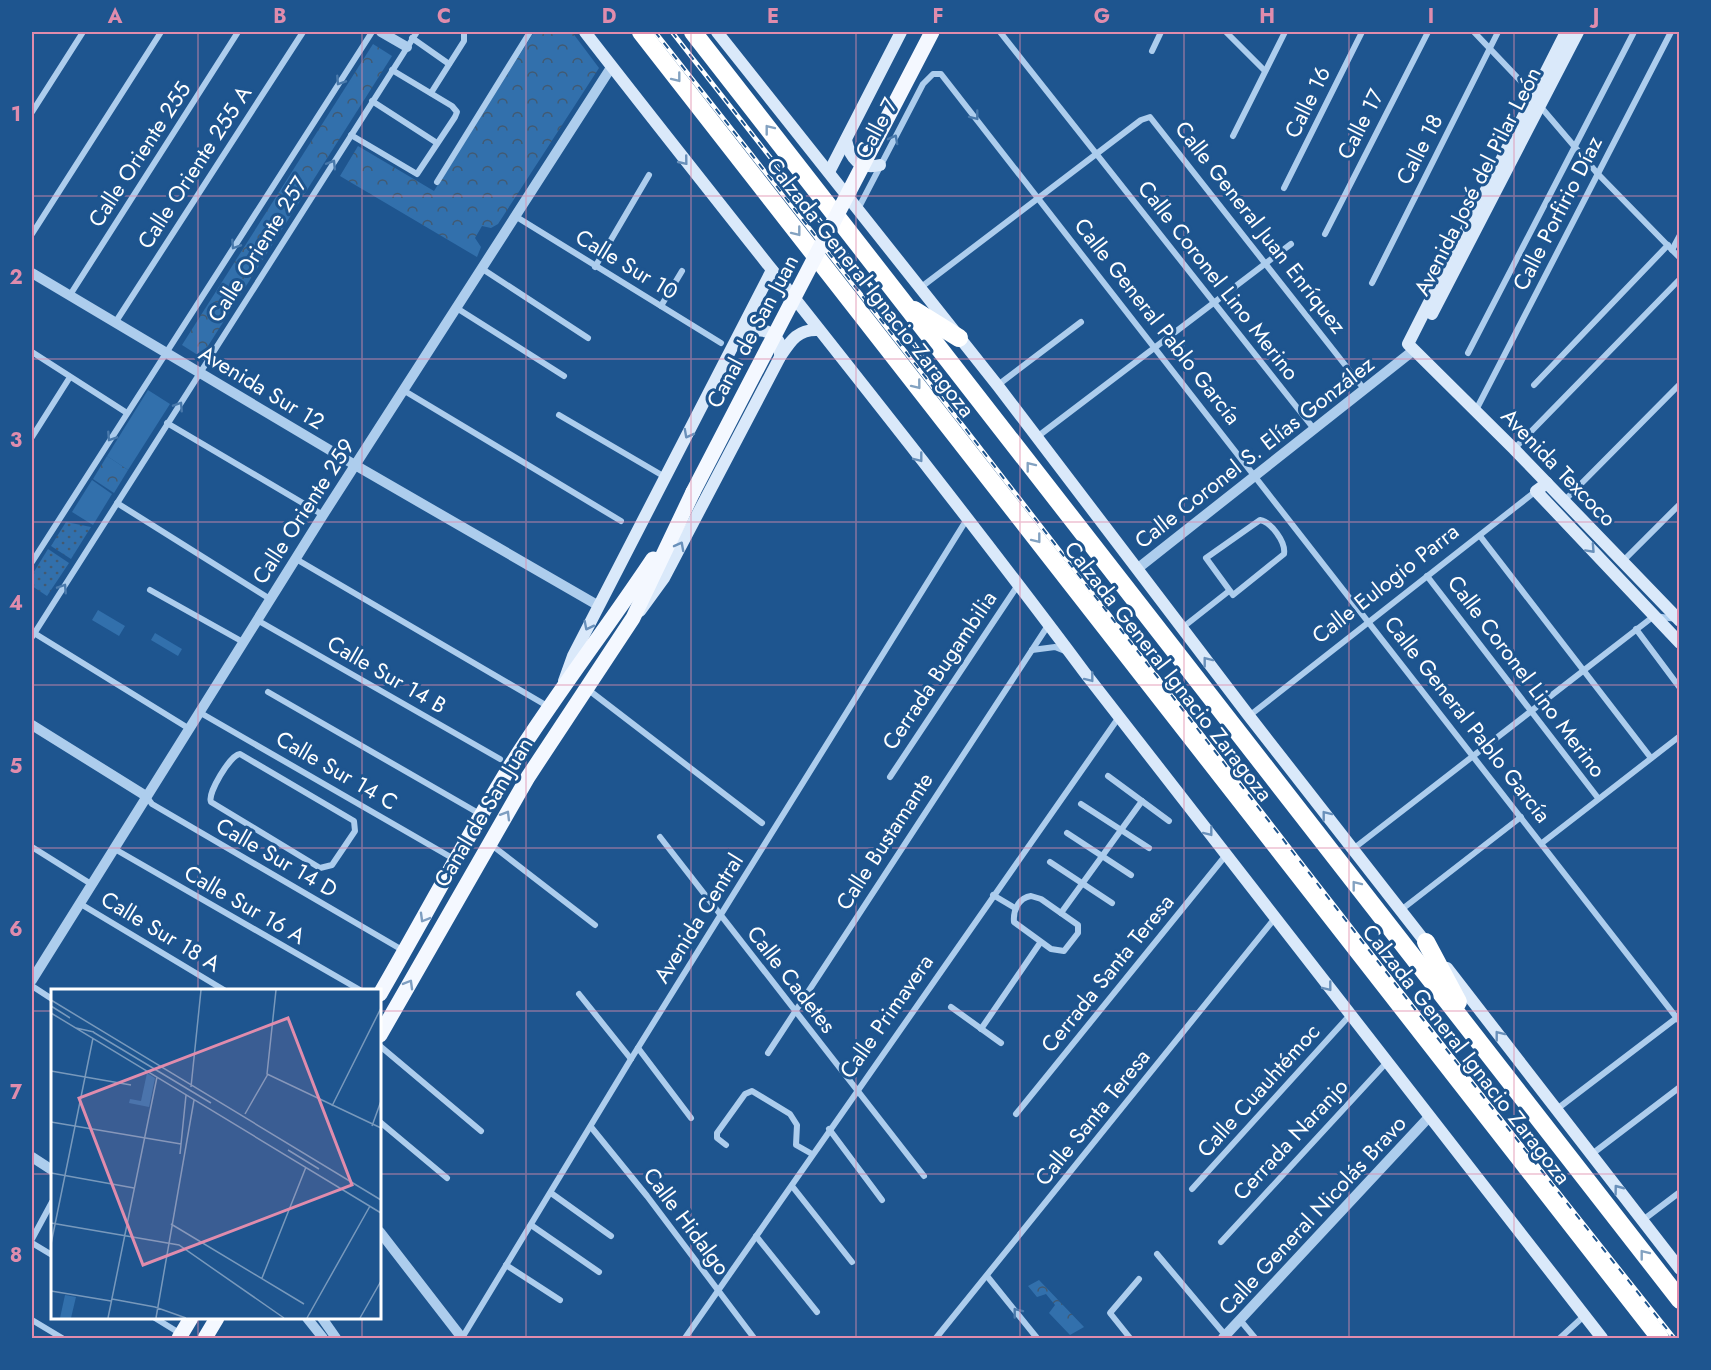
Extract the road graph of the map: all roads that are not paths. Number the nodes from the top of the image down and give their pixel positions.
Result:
1 (83, 32) edge
2 (161, 32) edge
3 (238, 32) edge
4 (303, 32) edge
5 (372, 32) edge
6 (381, 32) edge
7 (417, 32) edge
8 (464, 32) edge
9 (530, 32) edge
10 (585, 32) edge
11 (641, 32) edge
12 (693, 32) edge
13 (717, 32) edge
14 (901, 32) edge
15 (932, 32) edge
16 (1000, 32) edge
17 (1161, 32) edge
18 (1226, 32) edge
19 (1285, 32) edge
20 (1362, 32) edge
21 (1428, 32) edge
22 (1474, 32) edge
23 (1498, 32) edge
24 (1566, 32) edge
25 (1578, 32) edge
26 (1634, 32) edge
27 (1671, 32) edge
28 (410, 43) junction
29 (1490, 48) junction
30 (1152, 51) dead end
31 (449, 64) junction
32 (612, 66) junction
33 (392, 70) junction
34 (1265, 71) junction
35 (938, 72) joint
36 (431, 93) junction
37 (1537, 100) junction
38 (372, 101) junction
39 (32, 112) edge
40 (351, 135) junction
41 (1233, 136) dead end
42 (846, 140) junction
43 (437, 143) junction
44 (1575, 146) junction
45 (1096, 154) junction
46 (880, 165) junction
47 (829, 172) junction
48 (1597, 173) junction
49 (649, 175) dead end
50 (437, 182) dead end
51 (1284, 188) dead end
52 (1039, 198) junction
53 (858, 210) junction
54 (514, 216) junction
55 (32, 234) edge
56 (1325, 234) dead end
57 (1680, 235) edge
58 (1291, 244) dead end
59 (1670, 248) junction
60 (1680, 258) edge
61 (1267, 262) junction
62 (595, 267) junction
63 (480, 268) junction
64 (772, 270) junction
65 (682, 271) dead end
66 (32, 273) edge
67 (1680, 279) edge
68 (1372, 283) dead end
69 (920, 288) junction
70 (70, 296) junction
71 (1213, 301) junction
72 (904, 303) junction
73 (661, 306) junction
74 (455, 308) junction
75 (116, 322) junction
76 (1081, 322) dead end
77 (818, 330) junction
78 (588, 338) dead end
79 (738, 338) junction
80 (958, 338) junction
81 (721, 343) dead end
82 (1155, 347) junction
83 (1411, 347) junction
84 (32, 352) edge
85 (166, 352) junction
86 (1468, 353) dead end
87 (780, 357) junction
88 (200, 373) junction
89 (564, 376) dead end
90 (70, 377) junction
91 (1680, 384) edge
92 (1534, 385) dead end
93 (998, 386) junction
94 (403, 389) junction
95 (1364, 389) junction
96 (1476, 412) junction
97 (127, 413) junction
98 (559, 415) dead end
99 (167, 423) junction
100 (1314, 429) junction
101 (32, 437) edge
102 (1036, 438) junction
103 (1514, 449) junction
104 (355, 465) junction
105 (1256, 476) junction
106 (666, 477) junction
107 (1547, 483) junction
108 (1536, 492) junction
109 (1564, 501) junction
110 (117, 503) junction
111 (1680, 504) edge
112 (1576, 513) junction
113 (322, 515) junction
114 (967, 519) junction
115 (621, 521) dead end
116 (1565, 521) junction
117 (676, 524) junction
118 (1480, 536) junction
119 (296, 559) junction
120 (32, 562) edge
121 (1622, 562) junction
122 (1137, 569) junction
123 (1427, 576) junction
124 (1019, 584) junction
125 (150, 590) dead end
126 (1229, 591) junction
127 (270, 599) junction
128 (599, 606) junction
129 (1654, 616) junction
130 (633, 618) junction
131 (1679, 619) edge
132 (256, 620) junction
133 (1370, 622) junction
134 (1049, 623) junction
135 (1181, 628) junction
136 (1636, 629) junction
137 (33, 635) edge
138 (243, 642) junction
139 (1680, 643) edge
140 (1031, 651) junction
141 (1070, 652) junction
142 (1583, 669) junction
143 (561, 687) junction
144 (585, 688) junction
145 (1680, 688) edge
146 (267, 692) dead end
147 (550, 707) junction
148 (1531, 710) junction
149 (199, 712) junction
150 (1120, 716) junction
151 (1249, 716) junction
152 (32, 725) edge
153 (188, 728) junction
154 (1680, 736) edge
155 (1473, 755) junction
156 (1651, 758) junction
157 (500, 759) dead end
158 (1108, 776) dead end
159 (890, 777) dead end
160 (318, 780) junction
161 (309, 793) junction
162 (146, 795) junction
163 (1598, 798) junction
164 (1142, 801) junction
165 (1082, 804) dead end
166 (482, 815) junction
167 (1521, 817) junction
168 (1168, 821) dead end
169 (762, 823) dead end
170 (1122, 830) junction
171 (1067, 833) dead end
172 (660, 837) dead end
173 (489, 843) junction
174 (1542, 843) junction
175 (32, 847) edge
176 (113, 848) junction
177 (1149, 848) dead end
178 (1353, 849) junction
179 (1226, 855) junction
180 (1103, 856) junction
181 (457, 860) junction
182 (1050, 862) dead end
183 (1131, 876) dead end
184 (1083, 883) junction
185 (91, 884) junction
186 (993, 894) junction
187 (79, 903) junction
188 (1112, 903) dead end
189 (1015, 908) junction
190 (1401, 910) junction
191 (1061, 913) junction
192 (721, 917) junction
193 (1275, 917) junction
194 (596, 925) dead end
195 (1426, 942) junction
196 (1040, 943) junction
197 (399, 949) junction
198 (32, 980) edge
199 (32, 986) edge
200 (222, 989) edge
201 (358, 989) edge
202 (381, 992) edge
203 (579, 994) dead end
204 (51, 998) edge
205 (951, 1007) dead end
206 (794, 1010) junction
207 (1350, 1015) junction
208 (1678, 1018) edge
209 (981, 1029) junction
210 (381, 1033) edge
211 (1001, 1043) dead end
212 (1481, 1046) junction
213 (381, 1047) edge
214 (638, 1048) junction
215 (768, 1053) dead end
216 (631, 1059) junction
217 (1387, 1062) junction
218 (1680, 1087) edge
219 (856, 1091) junction
220 (1557, 1109) junction
221 (1016, 1114) dead end
222 (1430, 1117) junction
223 (691, 1118) dead end
224 (381, 1123) edge
225 (591, 1127) junction
226 (829, 1129) junction
227 (481, 1131) dead end
228 (726, 1145) dead end
229 (812, 1154) junction
230 (1592, 1154) junction
231 (32, 1157) edge
232 (51, 1169) edge
233 (924, 1176) dead end
234 (447, 1178) dead end
235 (792, 1186) junction
236 (1192, 1189) dead end
237 (1680, 1192) edge
238 (551, 1193) junction
239 (882, 1200) dead end
240 (51, 1204) edge
241 (1643, 1220) junction
242 (531, 1225) junction
243 (381, 1233) edge
244 (611, 1236) dead end
245 (756, 1236) junction
246 (32, 1241) edge
247 (1221, 1242) dead end
248 (51, 1254) edge
249 (1157, 1254) dead end
250 (852, 1262) dead end
251 (506, 1265) junction
252 (1680, 1269) edge
253 (598, 1272) dead end
254 (987, 1276) junction
255 (1139, 1279) dead end
256 (717, 1291) junction
257 (560, 1300) dead end
258 (1680, 1300) edge
259 (817, 1312) dead end
260 (1584, 1316) junction
261 (158, 1319) edge
262 (190, 1319) edge
263 (216, 1319) edge
264 (308, 1319) edge
265 (323, 1319) edge
266 (32, 1320) edge
267 (1240, 1320) junction
268 (180, 1336) edge
269 (1225, 1337) edge
270 (62, 1338) edge
271 (205, 1338) edge
272 (322, 1338) edge
273 (336, 1338) edge
274 (462, 1338) edge
275 (685, 1338) edge
276 (754, 1338) edge
277 (936, 1338) edge
278 (1037, 1338) edge
279 (1130, 1338) edge
280 (1255, 1338) edge
281 (1560, 1338) edge
282 (1602, 1338) edge
283 (1660, 1338) edge

1 - 39 street
2 - 55 street
3 - 70 street, Calle Oriente 255
4 - 75 street, Calle Oriente 255 A
5 -> 85 street, Calle Oriente 257
6 - 28 street
7 - 28 street, Calle Oriente 257
8 - 31 street
9 - 50 street
10 - 32 main road
11 -> 283 highway, Calzada General Ignacio Zaragoza
72 -> 12 highway, Calzada General Ignacio Zaragoza
13 - 47 main road, Calzada General Ignacio Zaragoza
14 - 42 main road, Calle 7
15 - 117 main road, Canal de San Juan, bridge
16 - 45 street, Calle Coronel Lino Merino
17 - 30 street
18 - 34 street
19 - 34 street
20 - 51 street, Calle 16
21 - 56 street, Calle 17
22 - 29 street
23 - 29 street, Calle 18
24 - 37 main road, Avenida José del Pilar León
25 - 37 main road, Avenida José del Pilar León
26 - 44 street
27 - 48 street, Calle Porfirio Díaz
28 - 31 street
28 - 33 street, Calle Oriente 257
29 - 37 street
29 - 68 street, Calle 18
31 - 36 street
32 - 54 street, Calle Oriente 259
32 -> 64 main road
33 - 36 street
33 - 38 street, Calle Oriente 257
34 - 41 street
46 -> 35 street, Calle 7
35 -> 52 street, Calle General Pablo García
36 - 43 street
37 - 44 street
37 - 83 main road, Avenida José del Pilar León
38 - 40 street, Calle Oriente 257
38 - 43 street
40 - 43 street
88 -> 40 street, Calle Oriente 257
42 - 46 main road
42 - 47 main road, Calle 7
44 - 48 street
44 - 86 street
45 - 52 street
45 - 61 street, Calle General Juan Enríquez
45 - 71 street, Calle Coronel Lino Merino
46 - 53 street, Calle 7
47 - 53 main road, Calzada General Ignacio Zaragoza
48 - 59 street
48 - 96 street, Calle Porfirio Díaz
49 - 62 street
52 - 69 street
52 - 82 street, Calle General Pablo García
53 - 69 main road, Calzada General Ignacio Zaragoza
54 - 62 street, Calle Sur 10
54 - 63 street, Calle Oriente 259
57 - 59 street
58 - 61 street
59 - 60 street
59 - 92 street
61 - 71 street
61 - 95 street, Calle General Juan Enríquez
62 - 73 street, Calle Sur 10
63 - 74 street, Calle Oriente 259
63 - 78 street
64 - 77 main road
64 - 79 main road, Canal de San Juan
65 - 73 street
66 - 70 street, Avenida Sur 12
67 - 103 street
69 - 80 main road, Calzada General Ignacio Zaragoza
70 - 75 street, Avenida Sur 12
71 - 82 street
71 - 100 street, Calle Coronel Lino Merino
72 - 80 highway
212 -> 72 highway, Calzada General Ignacio Zaragoza
73 - 81 street, Calle Sur 10
74 - 89 street
74 - 94 street, Calle Oriente 259
75 - 85 street, Avenida Sur 12
76 - 93 street
77 - 87 main road, Canal de San Juan
77 -> 114 main road
79 - 87 main road
79 -> 106 main road, Canal de San Juan
80 - 93 main road, Calzada General Ignacio Zaragoza
82 - 102 street
82 - 105 street, Calle General Pablo García
83 - 95 street, Calle Coronel S. Elías González
83 - 96 main road, Avenida Texcoco
84 - 90 street
85 - 88 street, Avenida Sur 12
85 - 97 street, Calle Oriente 257
130 -> 87 main road, Canal de San Juan
99 -> 88 street, Calle Oriente 257
88 - 104 street, Avenida Sur 12
90 - 97 street
90 - 101 street
91 - 109 street
93 - 102 main road, Calzada General Ignacio Zaragoza
94 - 104 street, Calle Oriente 259
94 - 115 street
95 - 100 street, Calle Coronel S. Elías González
96 - 103 main road, Avenida Texcoco
97 -> 120 street, Calle Oriente 257
98 - 106 street
99 - 110 street, Calle Oriente 257
99 - 113 street
100 - 105 street, Calle Coronel S. Elías González
102 - 122 main road, Calzada General Ignacio Zaragoza
103 - 107 main road, Avenida Texcoco
104 - 113 street, Calle Oriente 259
104 - 128 street, Avenida Sur 12
105 - 122 street, Calle Coronel S. Elías González
105 - 133 street, Calle General Pablo García
106 - 128 main road, Canal de San Juan
107 - 108 main road, Calle Eulogio Parra
107 - 109 main road, Avenida Texcoco
108 - 116 main road, Avenida Texcoco
108 - 118 street, Calle Eulogio Parra
109 - 112 main road, Avenida Texcoco
110 - 127 street
137 -> 110 street, Calle Oriente 257
111 - 121 street
112 - 116 main road
112 - 121 main road, Avenida Texcoco
113 - 119 street, Calle Oriente 259
114 - 124 main road
114 - 192 street, Avenida Central
116 -> 129 main road, Avenida Texcoco
117 - 130 main road, Canal de San Juan
117 - 143 main road, Canal de San Juan
118 - 123 street, Calle Eulogio Parra
118 - 142 street
119 - 127 street, Calle Oriente 259
119 - 147 street
121 - 131 main road, Avenida Texcoco
122 - 135 main road, Calzada General Ignacio Zaragoza
123 - 133 street, Calle Eulogio Parra
123 - 148 street, Calle Coronel Lino Merino
124 - 134 main road
124 - 159 street, Cerrada Bugambilia
125 - 138 street
126 - 126 street
126 - 135 street
127 - 132 street, Calle Oriente 259
128 -> 143 main road, Canal de San Juan
129 - 131 street
129 - 136 street
129 - 139 main road, Avenida Texcoco
130 - 144 main road, Canal de San Juan
132 - 138 street, Calle Oriente 259
132 - 157 street, Calle Sur 14 B
133 - 151 street, Calle Eulogio Parra
133 - 155 street, Calle General Pablo García
134 - 140 street, Calle Bustamante
134 - 141 main road
151 -> 135 main road, Calzada General Ignacio Zaragoza
136 - 142 street
136 - 145 street
137 - 153 street
138 - 149 street, Calle Oriente 259
140 - 141 street
140 - 206 street, Calle Bustamante
141 -> 150 main road
142 - 148 street
142 - 156 street
143 - 147 main road, Canal de San Juan
144 - 169 street
173 -> 144 main road, Canal de San Juan
146 - 166 street
147 - 166 main road, Canal de San Juan
148 - 155 street
148 - 163 street, Calle Coronel Lino Merino
149 - 153 street, Calle Oriente 259
149 - 160 street, Calle Sur 14 C
150 -> 179 main road
150 - 186 street, Calle Primavera
178 -> 151 main road, Calzada General Ignacio Zaragoza
152 - 162 street
153 - 162 street, Calle Oriente 259
154 - 156 street
155 - 167 street, Calle General Pablo García
155 - 178 street
156 - 163 street
158 - 164 street
160 - 161 street
160 - 181 street, Calle Sur 14 C
161 - 161 street
162 - 176 street, Calle Oriente 259
162 - 197 street, Calle Sur 14 D
163 - 174 street
164 - 168 street
164 - 170 street
165 - 170 street
166 - 181 main road, Canal de San Juan
167 - 174 street, Calle General Pablo García
167 - 190 street
170 - 177 street
170 - 180 street
171 - 180 street
172 - 192 street, Calle Cadetes
173 - 194 street
210 -> 173 main road, Canal de San Juan
174 - 208 street, Calle General Pablo García
175 - 185 street
176 - 185 street, Calle Oriente 259
176 - 201 street, Calle Sur 16 A
178 - 190 main road, Calzada General Ignacio Zaragoza
179 - 193 main road
179 - 221 street, Cerrada Santa Teresa
180 - 183 street
180 - 184 street
181 -> 197 main road, Canal de San Juan
182 - 184 street
184 - 188 street
184 - 191 street
185 - 187 street, Calle Oriente 259
186 - 189 street
186 - 219 street, Calle Primavera
187 - 198 street, Calle Oriente 259
187 - 200 street, Calle Sur 18 A
189 - 191 street
189 - 196 street
190 - 195 main road, Calzada General Ignacio Zaragoza
191 - 196 street
192 - 206 street, Calle Cadetes
192 - 214 street, Avenida Central
193 -> 207 main road
193 - 254 street, Calle Santa Teresa
195 - 212 highway
220 -> 195 main road, Calzada General Ignacio Zaragoza
196 - 209 street
197 - 202 main road, Canal de San Juan
199 - 204 street
203 - 216 street
205 - 209 street
206 - 215 street, Calle Bustamante
206 - 219 street, Calle Cadetes
207 - 217 main road
207 - 236 street, Calle Cuauhtémoc
208 - 220 street
209 - 211 street
258 -> 212 highway, Calzada General Ignacio Zaragoza
213 - 227 street
214 - 216 street, Avenida Central
214 - 223 street
216 - 225 street, Avenida Central
217 - 222 main road
217 - 247 street, Cerrada Naranjo
218 - 230 street
219 - 226 street, Calle Primavera
219 - 233 street, Calle Cadetes
220 - 230 main road, Calzada General Ignacio Zaragoza
222 - 260 main road
222 - 267 street, Calle General Nicolás Bravo
224 - 234 street
225 - 238 street, Avenida Central
225 - 256 street, Calle Hidalgo
226 - 229 street, Calle Primavera
226 - 239 street
228 - 229 street
229 - 235 street, Calle Primavera
241 -> 230 main road, Calzada General Ignacio Zaragoza
231 - 232 street
235 - 245 street, Calle Primavera
235 - 250 street
237 - 241 street
238 - 242 street, Avenida Central
238 - 244 street
240 - 246 street
241 - 252 main road, Calzada General Ignacio Zaragoza
242 - 251 street, Avenida Central
242 - 253 street
243 - 274 street
245 - 256 street, Calle Primavera
245 - 259 street
246 - 248 street
249 - 269 street
251 - 257 street
251 - 274 street, Avenida Central
254 - 277 street, Calle Santa Teresa
278 -> 254 street
255 - 279 street
256 - 275 street, Calle Primavera
256 - 276 street, Calle Hidalgo
260 - 281 street
260 - 282 main road
261 - 268 street
262 - 268 main road
263 - 271 main road
264 - 272 street
265 - 273 street
266 - 270 street
267 - 269 street, Calle General Nicolás Bravo
267 - 280 street

